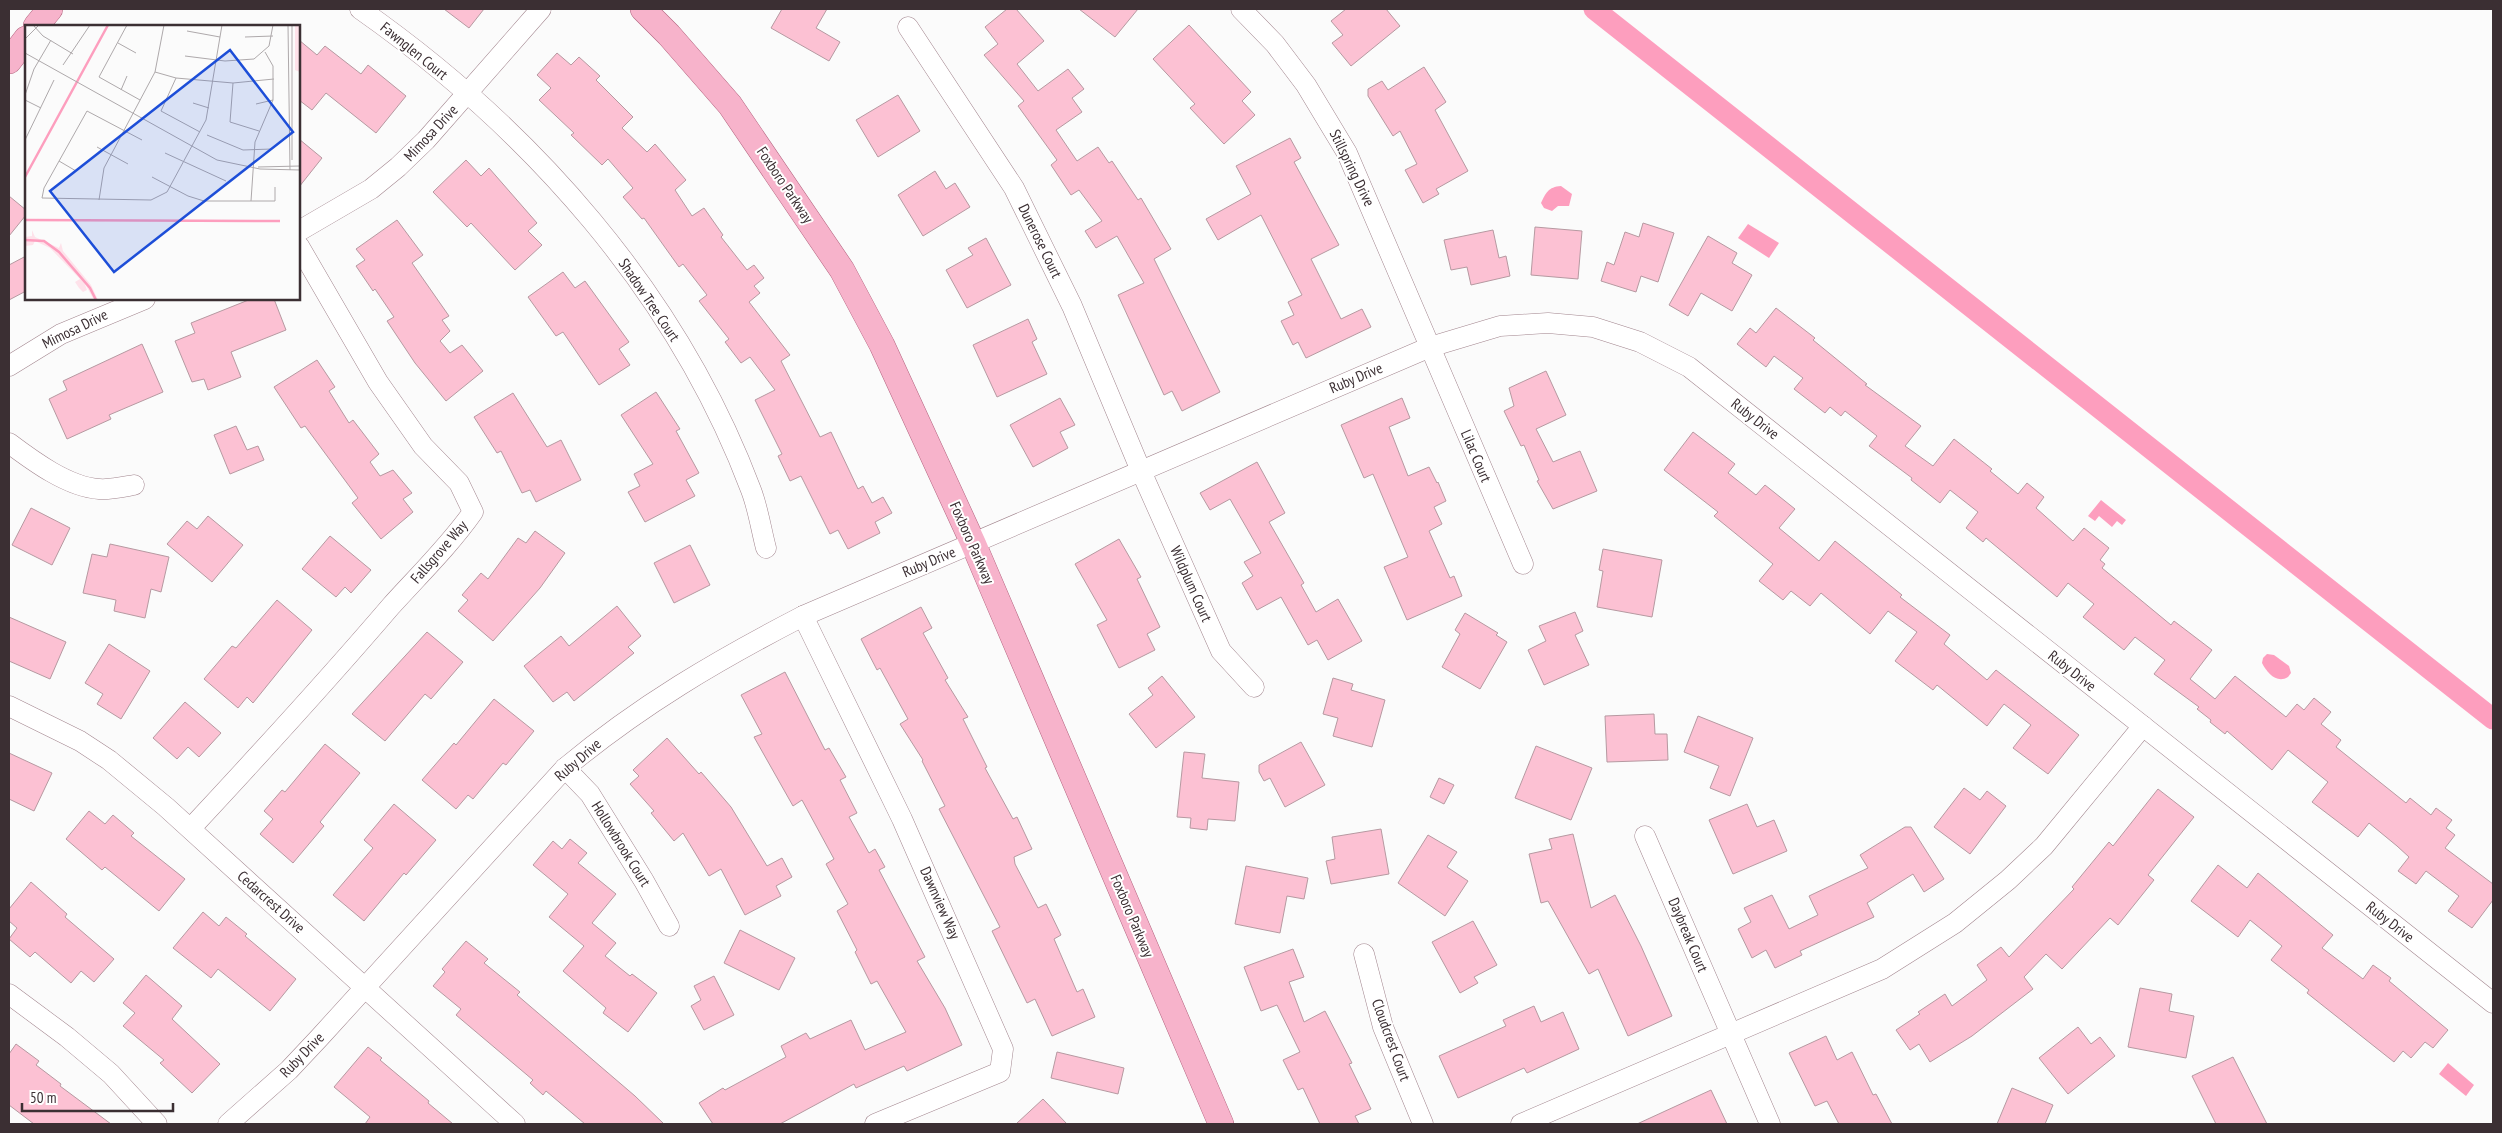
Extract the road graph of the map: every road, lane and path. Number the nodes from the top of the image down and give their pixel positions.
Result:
1 (50, 9) edge
2 (360, 9) edge
3 (541, 9) edge
4 (643, 9) edge
5 (1241, 9) edge
6 (37, 25) edge
7 (908, 27) dead end
8 (25, 39) edge
9 (9, 61) edge
10 (467, 94) junction
11 (300, 230) edge
12 (300, 248) edge
13 (139, 300) edge
14 (122, 303) edge
15 (1430, 347) junction
16 (9, 366) edge
17 (9, 443) edge
18 (1141, 471) junction
19 (134, 485) dead end
20 (973, 543) junction
21 (766, 548) dead end
22 (1523, 564) dead end
23 (803, 616) junction
24 (1254, 687) dead end
25 (9, 706) edge
26 (2143, 726) junction
27 (565, 768) junction
28 (191, 828) junction
29 (1646, 836) dead end
30 (669, 926) dead end
31 (1364, 954) dead end
32 (365, 987) junction
33 (9, 994) edge
34 (2493, 1003) edge
35 (1731, 1034) junction
36 (156, 1124) edge
37 (228, 1124) edge
38 (515, 1124) edge
39 (875, 1124) edge
40 (1222, 1124) edge
41 (1423, 1124) edge
42 (1521, 1124) edge
43 (1770, 1124) edge

1 - 6 main road
2 - 10 street, Fawnglen Court
3 - 10 street, Mimosa Drive
4 - 20 main road, Foxboro Parkway
5 - 15 street, Stillspring Drive
7 - 18 street, Dunerose Court
8 - 9 main road
10 - 11 street, Mimosa Drive
10 - 21 street, Shadow Tree Court
12 - 28 street, Fallsgrove Way
13 - 14 street, Mimosa Drive
14 - 16 street, Mimosa Drive
15 - 18 street, Ruby Drive
15 - 22 street, Lilac Court
15 - 26 street, Ruby Drive
17 - 19 street
18 - 20 street, Ruby Drive
18 - 24 street, Wildplum Court
20 - 23 street, Ruby Drive
20 - 40 main road, Foxboro Parkway
23 - 27 street, Ruby Drive
23 - 39 street, Dawnview Way
25 - 28 street, Cedarcrest Drive
26 - 34 street, Ruby Drive
26 - 35 street
27 - 30 street, Hollowbrook Court
27 - 32 street, Ruby Drive
28 - 32 street, Cedarcrest Drive
29 - 35 street, Daybreak Court
31 - 41 street, Cloudcrest Court
32 - 37 street, Ruby Drive
32 - 38 street, Cedarcrest Drive
33 - 36 street
35 - 42 street
35 - 43 street, Daybreak Court

